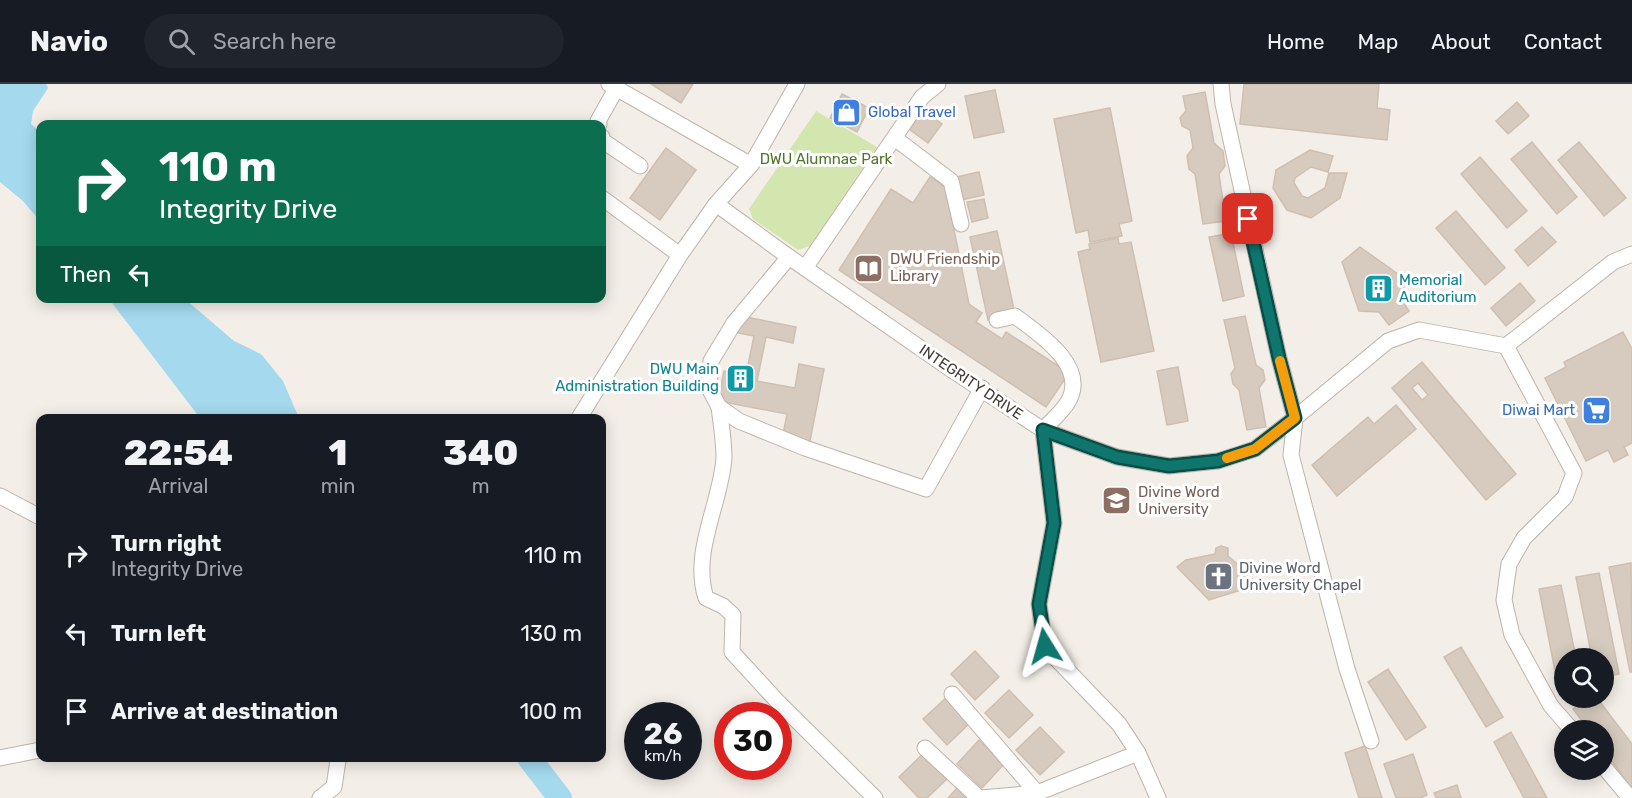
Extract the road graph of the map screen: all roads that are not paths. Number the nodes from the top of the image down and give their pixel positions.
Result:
1 (797, 84) edge
2 (938, 84) edge
3 (1221, 84) edge
4 (613, 86) edge
5 (598, 120) edge
6 (896, 139) junction
7 (606, 143) edge
8 (751, 165) junction
9 (640, 166) dead end
10 (606, 201) edge
11 (716, 204) junction
12 (961, 225) dead end
13 (1632, 254) edge
14 (680, 255) junction
15 (789, 257) junction
16 (805, 268) junction
17 (997, 320) dead end
18 (1506, 345) junction
19 (982, 388) junction
20 (719, 407) junction
21 (581, 414) edge
22 (1295, 418) junction
23 (1043, 430) junction
24 (0, 496) edge
25 (36, 515) edge
26 (952, 694) dead end
27 (1563, 720) edge
28 (1371, 741) dead end
29 (925, 748) dead end
30 (36, 751) edge
31 (1138, 753) junction
32 (0, 758) edge
33 (338, 762) edge
34 (1614, 779) edge
35 (1037, 793) junction
36 (320, 798) edge
37 (875, 798) edge
38 (980, 798) edge
39 (1158, 798) edge
40 (1630, 798) edge

1 - 8 street
2 - 6 street
3 - 22 street
4 - 5 street
4 - 8 street
6 - 12 street
6 - 16 street
7 - 9 street
8 - 11 street
10 - 14 street
11 - 14 street
11 - 15 street, INTEGRITY DRIVE
13 - 18 street
14 - 21 street
15 - 16 street, INTEGRITY DRIVE
15 - 20 street
16 - 19 street, INTEGRITY DRIVE
17 - 23 street
18 - 22 street, INTEGRITY DRIVE
18 - 27 street
19 - 20 street
19 - 23 street, INTEGRITY DRIVE
20 - 37 street
22 - 23 street, INTEGRITY DRIVE
22 - 28 street
23 - 31 street
24 - 25 street
26 - 35 street
29 - 38 street
30 - 32 street
31 - 35 street
31 - 39 street
33 - 36 street
34 - 40 street
35 - 38 street

